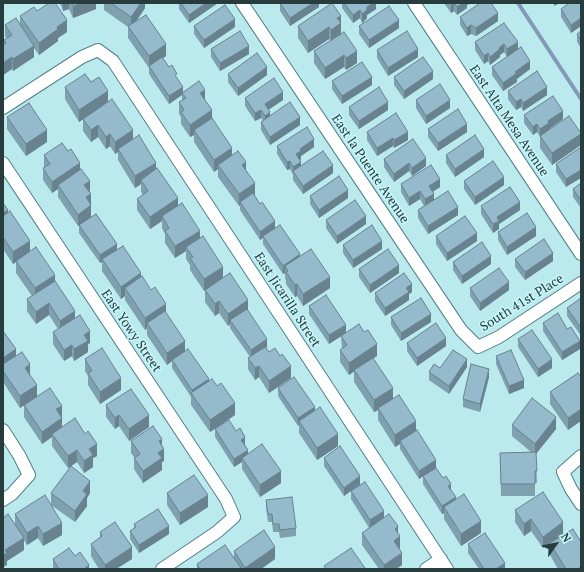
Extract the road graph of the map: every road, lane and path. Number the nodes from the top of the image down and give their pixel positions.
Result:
1 (242, 3) edge
2 (414, 3) edge
3 (3, 108) edge
4 (3, 163) edge
5 (581, 254) edge
6 (581, 282) edge
7 (478, 347) joint
8 (3, 430) edge
9 (581, 456) edge
10 (3, 500) edge
11 (581, 504) edge
12 (444, 564) edge
13 (162, 569) edge
14 (426, 569) edge

1 - 7 street, East la Puente Avenue
2 - 5 street, East Alta Mesa Avenue
3 - 12 street, East Jicarilla Street
4 - 13 street, East Yowy Street
6 - 7 street, South 41st Place
8 - 10 street
9 - 11 street
12 - 14 street

